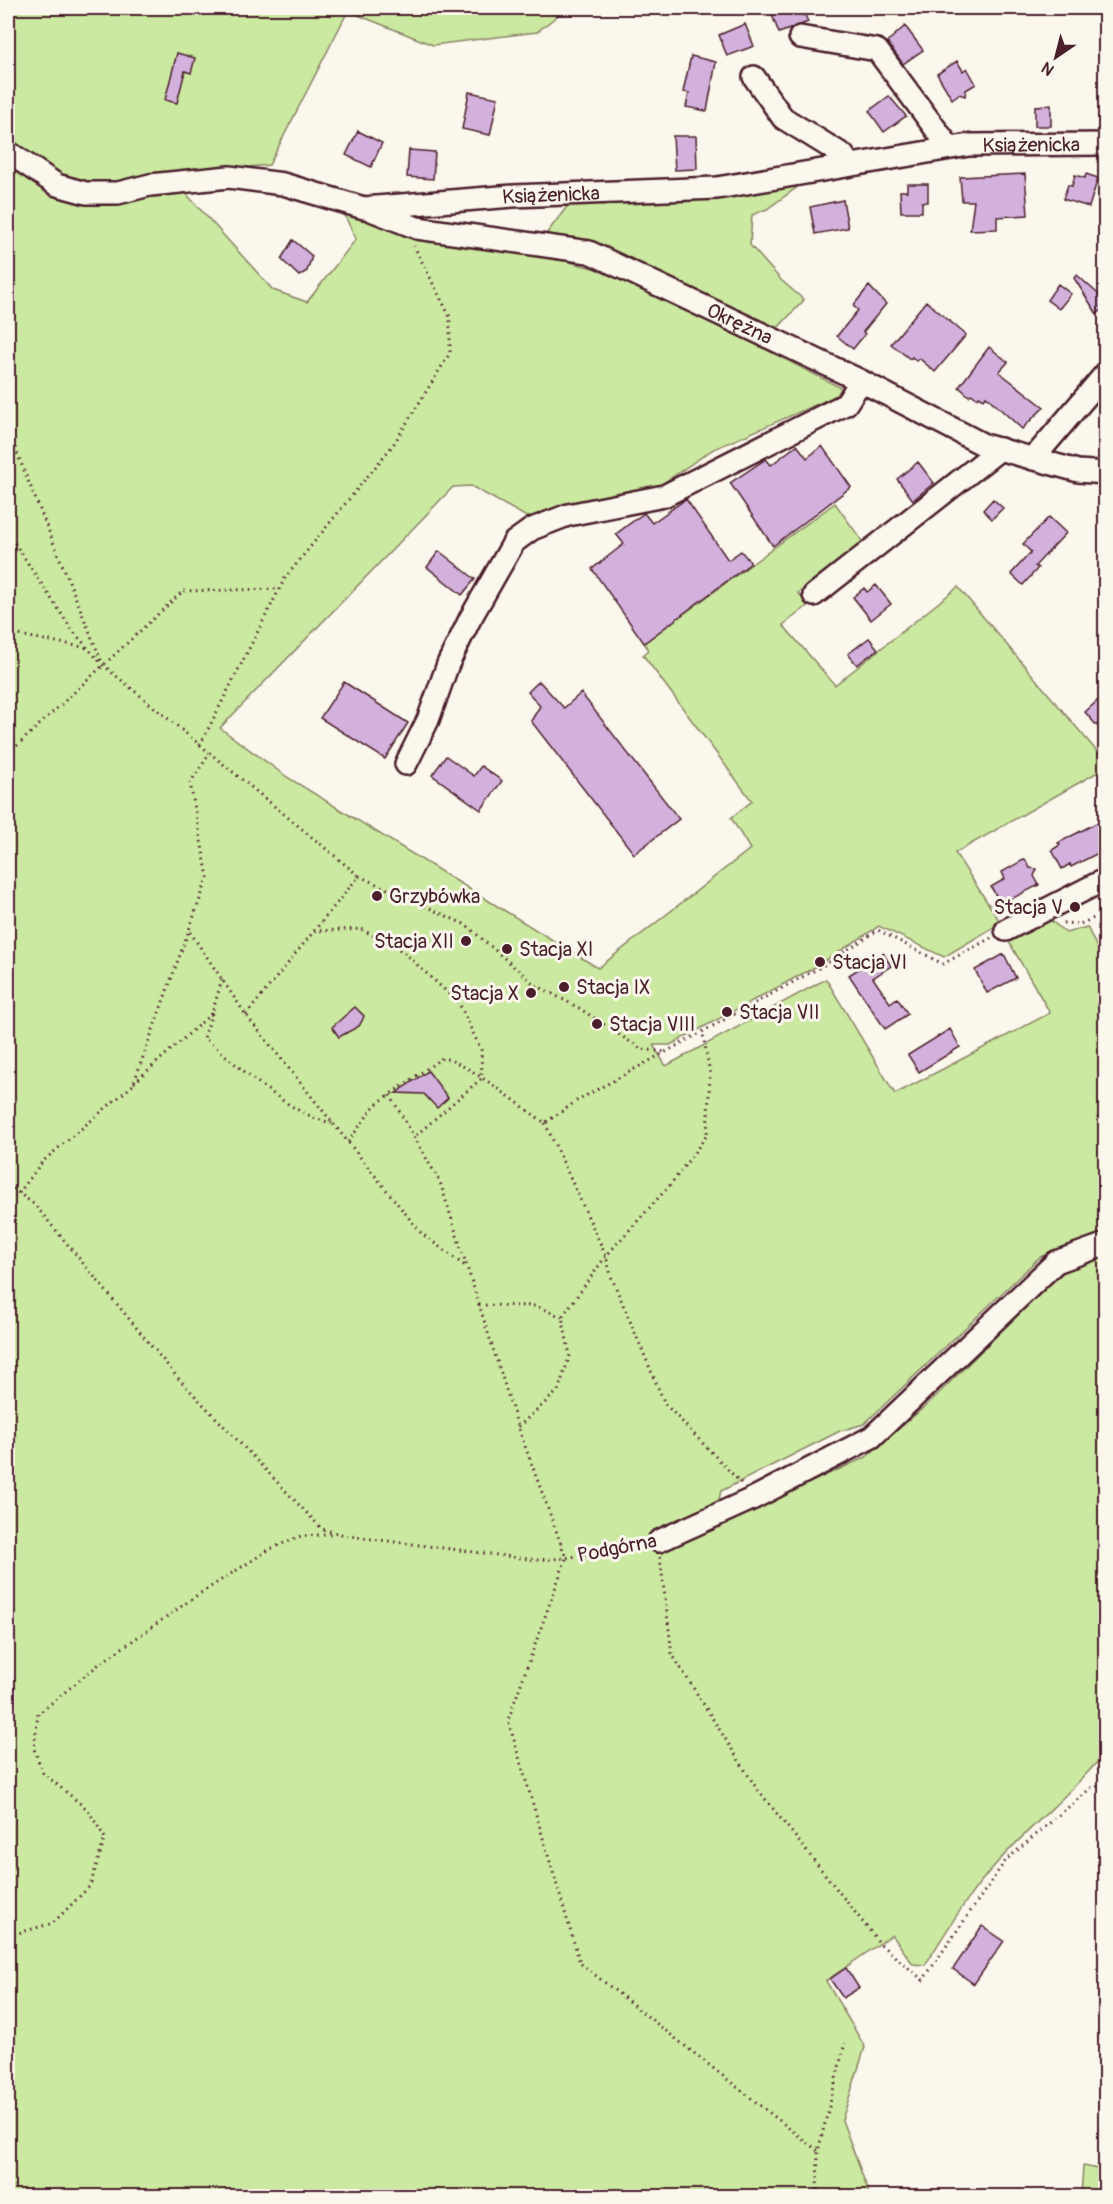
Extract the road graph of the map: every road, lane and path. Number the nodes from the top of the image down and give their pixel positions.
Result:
1 (800, 37) dead end
2 (754, 77) dead end
3 (1106, 144) edge
4 (949, 147) junction
5 (8, 152) edge
6 (850, 165) junction
7 (414, 204) junction
8 (364, 208) junction
9 (403, 224) junction
10 (1106, 373) edge
11 (861, 381) junction
12 (8, 431) edge
13 (1000, 449) junction
14 (1033, 459) junction
15 (1106, 473) edge
16 (8, 533) edge
17 (279, 589) junction
18 (814, 595) dead end
19 (8, 633) edge
20 (88, 648) junction
21 (103, 665) junction
22 (200, 745) junction
23 (210, 753) junction
24 (8, 754) edge
25 (406, 764) dead end
26 (359, 876) junction
27 (1106, 879) edge
28 (1005, 930) joint
29 (190, 931) junction
30 (314, 931) junction
31 (222, 980) junction
32 (212, 1013) junction
33 (246, 1014) junction
34 (703, 1034) junction
35 (667, 1053) junction
36 (482, 1078) junction
37 (133, 1084) junction
38 (390, 1095) junction
39 (333, 1123) junction
40 (545, 1124) junction
41 (414, 1137) junction
42 (348, 1142) junction
43 (8, 1185) edge
44 (19, 1193) junction
45 (1106, 1244) edge
46 (606, 1256) junction
47 (467, 1267) junction
48 (479, 1305) junction
49 (562, 1317) junction
50 (518, 1427) junction
51 (754, 1498) junction
52 (339, 1534) junction
53 (659, 1541) junction
54 (566, 1558) junction
55 (1106, 1784) edge
56 (8, 1936) edge
57 (845, 2043) dead end
58 (818, 2151) junction
59 (817, 2196) edge

1 - 4 street
2 - 6 street
3 - 4 street, Książenicka
4 - 6 street, Książenicka
5 - 8 street, Książenicka
6 - 7 street, Książenicka
7 - 8 street, Książenicka
7 - 9 street
8 - 9 street, Okrężna
9 - 11 street, Okrężna
9 - 17 path
10 - 14 street
11 - 13 street, Okrężna
11 - 25 street
12 - 21 path
13 - 14 street, Okrężna
13 - 18 street
14 - 15 street, Okrężna
16 - 20 path
17 - 21 path
17 - 22 path
19 - 20 path
20 - 21 path
21 - 22 path
21 - 24 path
22 - 23 path
23 - 26 path
23 - 29 path
26 - 30 path
26 - 35 path
27 - 28 street
28 - 34 path
29 - 31 path
29 - 37 path
30 - 33 path
30 - 36 path
31 - 32 path
31 - 33 path
32 - 37 path
32 - 39 path
33 - 39 path
34 - 35 path
34 - 46 path
35 - 40 path
36 - 38 path
36 - 40 path
36 - 41 path
37 - 44 path
38 - 41 path, Podgórna
38 - 42 path
39 - 42 path
40 - 46 path
41 - 47 path, Podgórna
42 - 47 path
43 - 44 path
44 - 52 path
45 - 51 street, Podgórna
46 - 49 path
46 - 51 path
47 - 48 path, Podgórna
48 - 49 path
48 - 50 path, Podgórna
49 - 50 path
50 - 54 path, Podgórna
51 - 53 street, Podgórna
52 - 54 path
52 - 56 path
53 - 54 path, Podgórna
53 - 55 path
54 - 58 path
57 - 58 path
58 - 59 path

